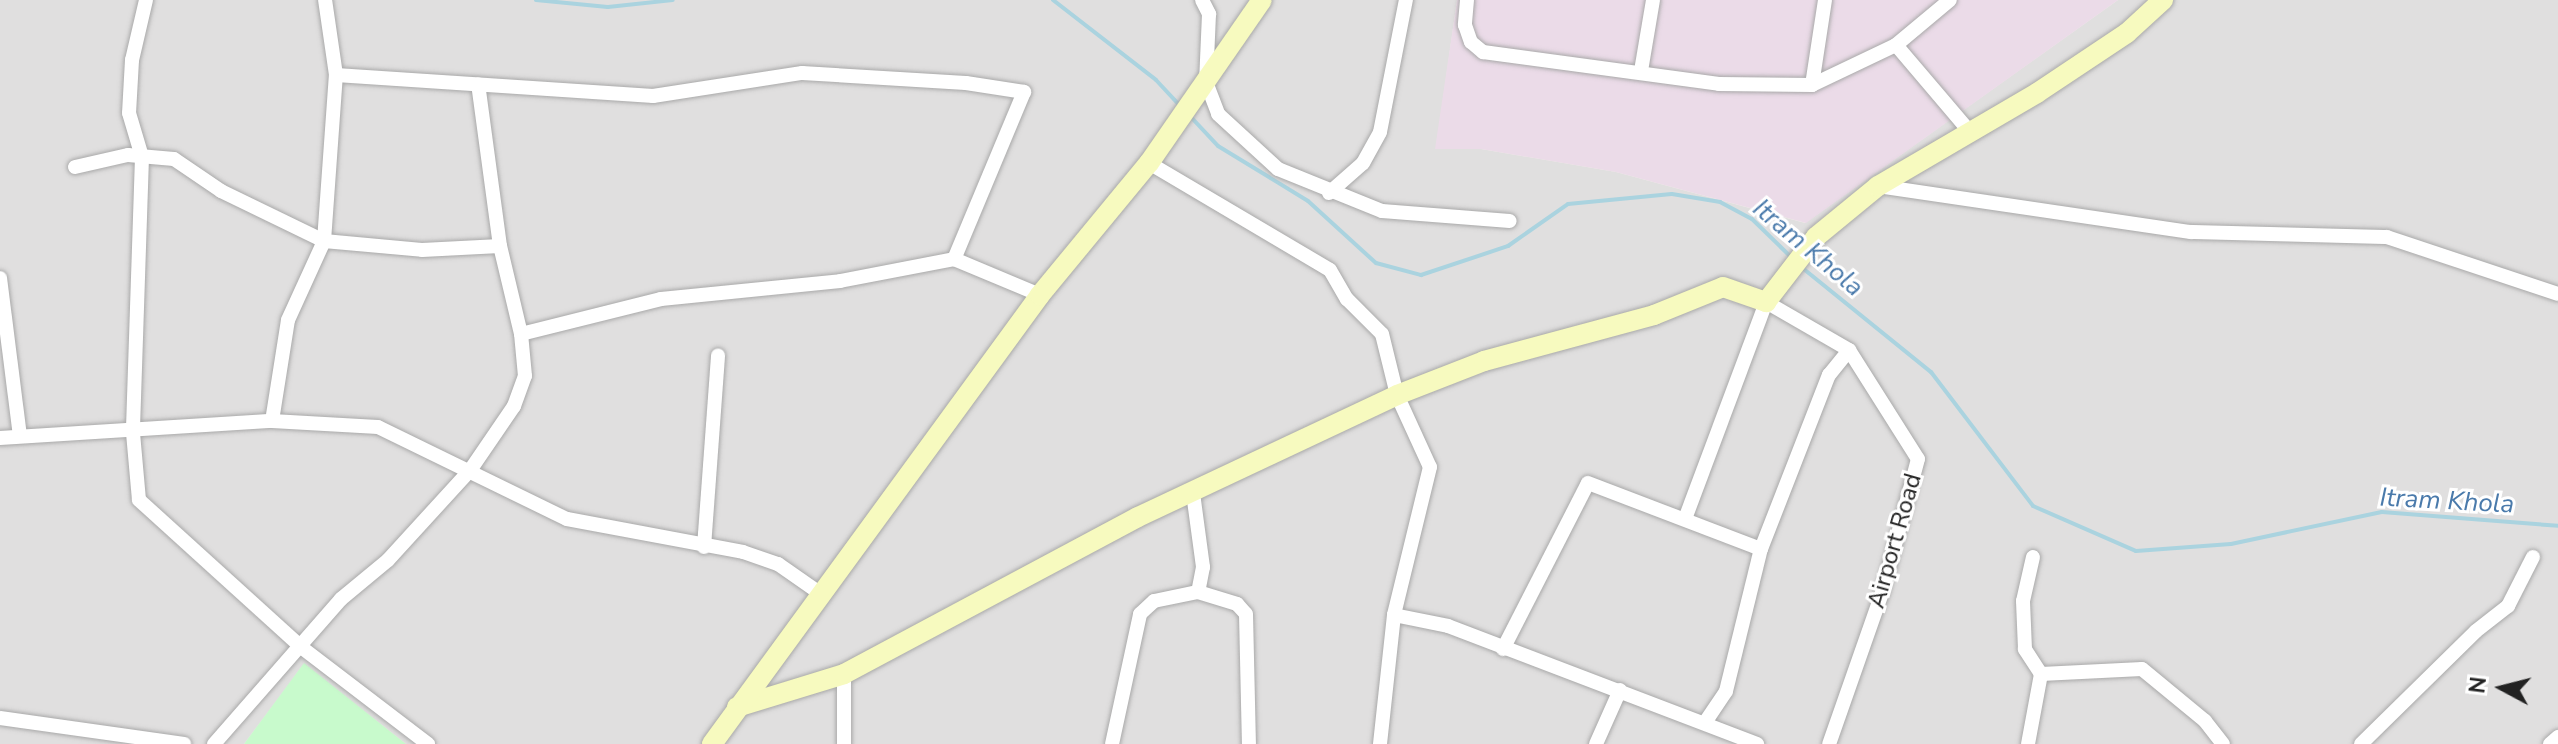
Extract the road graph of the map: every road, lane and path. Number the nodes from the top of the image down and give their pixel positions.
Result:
1 (146, 0) edge
2 (325, 0) edge
3 (1202, 0) edge
4 (1262, 0) edge
5 (1406, 0) edge
6 (1467, 0) edge
7 (1653, 0) edge
8 (1825, 0) edge
9 (1950, 0) edge
10 (2163, 0) edge
11 (1896, 45) junction
12 (1641, 71) junction
13 (336, 75) junction
14 (478, 84) junction
15 (1812, 85) junction
16 (1203, 87) junction
17 (1971, 133) junction
18 (142, 157) junction
19 (1149, 163) junction
20 (75, 167) dead end
21 (1878, 186) junction
22 (1329, 193) junction
23 (1510, 221) dead end
24 (324, 241) junction
25 (500, 246) junction
26 (954, 259) junction
27 (0, 278) edge
28 (2558, 294) edge
29 (1040, 295) junction
30 (1766, 302) junction
31 (521, 334) junction
32 (1849, 350) junction
33 (718, 356) dead end
34 (1397, 395) junction
35 (272, 421) junction
36 (133, 433) junction
37 (20, 436) junction
38 (0, 438) edge
39 (471, 469) junction
40 (1193, 493) junction
41 (1685, 519) junction
42 (704, 547) junction
43 (1761, 549) junction
44 (2033, 557) dead end
45 (2533, 557) dead end
46 (1198, 592) junction
47 (821, 594) junction
48 (1394, 615) junction
49 (301, 647) junction
50 (1503, 649) junction
51 (844, 674) junction
52 (2041, 674) junction
53 (1620, 690) junction
54 (737, 707) junction
55 (0, 718) edge
56 (1706, 721) junction
57 (2558, 737) edge
58 (184, 744) edge
59 (214, 744) edge
60 (428, 744) edge
61 (712, 744) edge
62 (844, 744) edge
63 (1112, 744) edge
64 (1249, 744) edge
65 (1380, 744) edge
66 (1596, 744) edge
67 (1757, 744) edge
68 (1829, 744) edge
69 (2028, 744) edge
70 (2223, 744) edge
71 (2361, 744) edge
72 (2550, 744) edge

1 - 18 street
2 - 13 street
3 - 16 street
4 - 16 street
5 - 22 street
6 - 12 street
7 - 12 street
8 - 15 street
9 - 11 street
10 - 17 street
11 - 15 street
11 - 17 street
12 - 15 street
13 - 14 street
13 - 24 street
14 - 25 street
14 - 26 street
16 - 19 street
16 - 22 street
17 - 21 street
18 - 20 street
18 - 24 street
18 - 36 street
19 - 29 street
19 - 34 street
21 - 28 street
21 - 30 street
22 - 23 street
24 - 25 street
24 - 35 street
25 - 31 street
26 - 29 street
26 - 31 street
27 - 37 street
29 - 47 street
30 - 32 street, Airport Road
30 - 34 street
30 - 41 street
31 - 39 street
32 - 43 street
32 - 68 street, Airport Road
33 - 42 street
34 - 40 street
34 - 48 street
35 - 36 street
35 - 39 street
36 - 37 street
36 - 49 street
37 - 38 street
39 - 42 street
39 - 49 street
40 - 46 street
40 - 51 street
41 - 43 street
41 - 50 street
42 - 47 street
43 - 56 street
44 - 52 street
45 - 71 street
46 - 63 street
46 - 64 street
47 - 54 street
48 - 50 street
48 - 65 street
49 - 59 street
49 - 60 street
50 - 53 street
51 - 54 street
51 - 62 street
52 - 69 street
52 - 70 street
53 - 56 street
53 - 66 street
54 - 61 street
55 - 58 street
56 - 67 street
57 - 72 street

